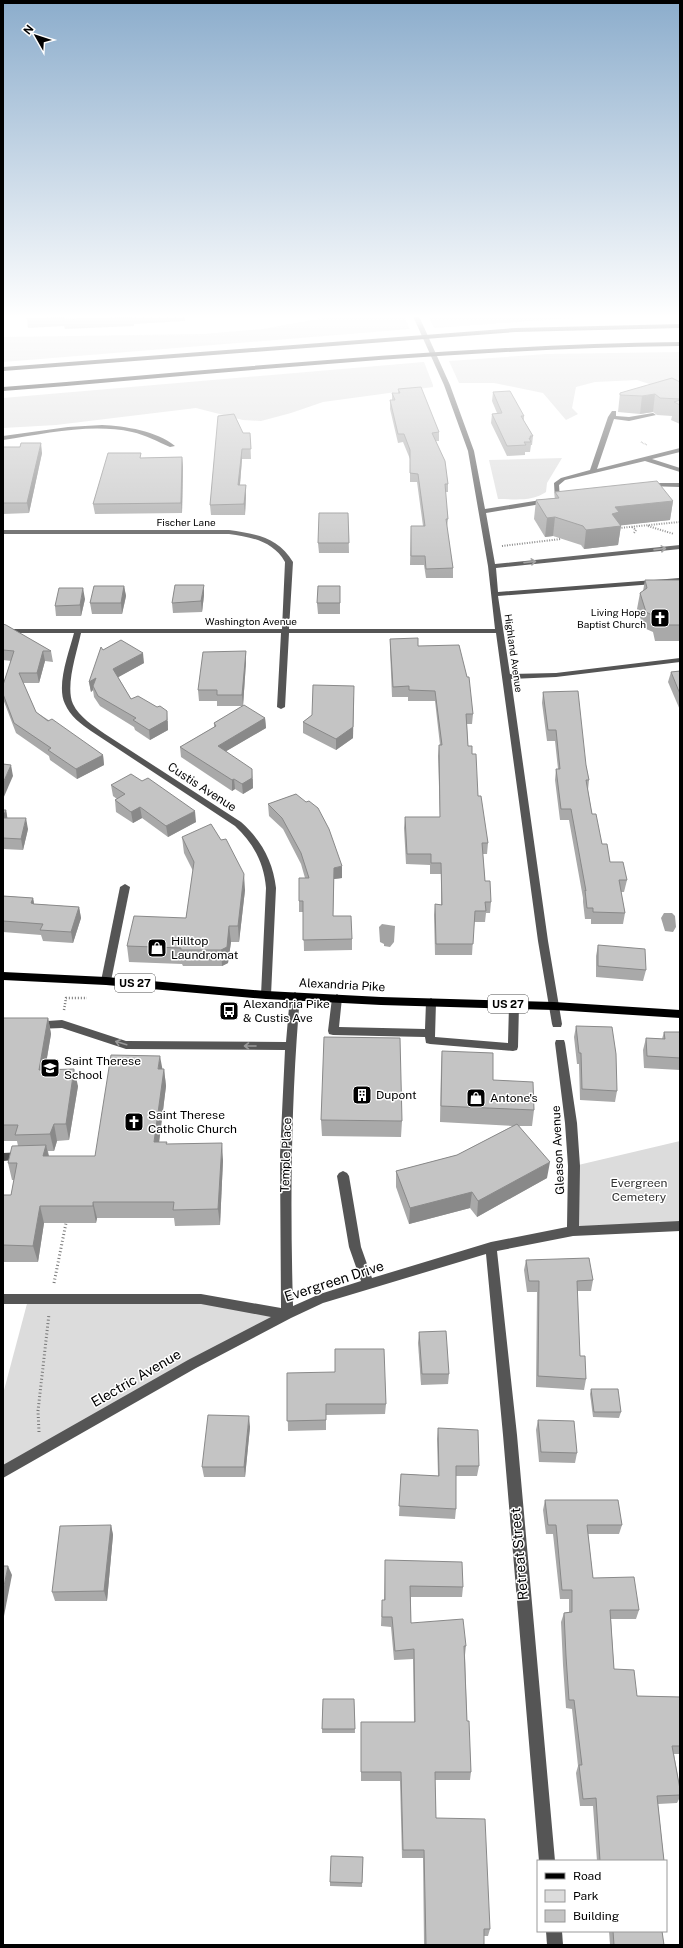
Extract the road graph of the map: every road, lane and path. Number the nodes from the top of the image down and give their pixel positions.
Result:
1 (454, 405) edge
2 (653, 415) dead end
3 (3, 438) edge
4 (680, 443) edge
5 (172, 446) dead end
6 (678, 450) edge
7 (646, 459) junction
8 (593, 470) junction
9 (680, 470) edge
10 (680, 484) edge
11 (642, 486) edge
12 (482, 512) junction
13 (679, 521) edge
14 (645, 525) junction
15 (632, 527) junction
16 (614, 528) edge
17 (3, 532) edge
18 (634, 533) dead end
19 (679, 535) dead end
20 (561, 539) edge
21 (502, 546) dead end
22 (680, 547) edge
23 (492, 566) junction
24 (680, 580) edge
25 (494, 594) junction
26 (3, 631) edge
27 (285, 631) junction
28 (500, 631) junction
29 (78, 632) junction
30 (680, 660) edge
31 (506, 677) junction
32 (281, 707) dead end
33 (125, 887) dead end
34 (3, 976) edge
35 (106, 981) junction
36 (266, 995) junction
37 (295, 996) junction
38 (66, 998) dead end
39 (87, 998) dead end
40 (337, 998) junction
41 (431, 1002) junction
42 (514, 1004) junction
43 (554, 1006) junction
44 (680, 1014) edge
45 (557, 1024) dead end
46 (27, 1025) edge
47 (430, 1033) junction
48 (560, 1044) dead end
49 (289, 1046) junction
50 (32, 1156) edge
51 (3, 1157) edge
52 (342, 1176) dead end
53 (66, 1223) dead end
54 (680, 1226) edge
55 (573, 1231) junction
56 (491, 1247) junction
57 (368, 1284) junction
58 (3, 1299) edge
59 (51, 1300) junction
60 (287, 1314) junction
61 (40, 1452) junction
62 (3, 1472) edge
63 (547, 1860) edge
64 (554, 1932) edge
65 (555, 1945) edge

1 - 12 street, Highland Avenue
2 - 8 street
3 - 5 street
4 - 6 street
6 - 7 street
7 - 8 street
7 - 9 street
8 - 12 street
10 - 11 street
12 - 23 street, Highland Avenue
13 - 14 path
14 - 15 path
14 - 19 path
15 - 16 path
15 - 18 path
17 - 27 street, Fischer Lane
20 - 21 path
23 -> 22 street
23 - 25 street, Highland Avenue
24 - 25 street
25 - 28 street, Highland Avenue
26 - 29 street, Washington Avenue
27 - 28 street, Washington Avenue
27 - 29 street, Washington Avenue
27 - 32 street, Fischer Lane
28 - 31 street, Highland Avenue
29 - 36 street, Custis Avenue
30 - 31 street
31 - 43 street, Highland Avenue
33 - 35 street
34 - 35 main road, Alexandria Pike / US 27
35 - 36 main road, Alexandria Pike / US 27
36 - 37 main road, Alexandria Pike / US 27
37 - 40 main road, Alexandria Pike / US 27
37 - 49 street, Temple Place
38 - 39 path
40 - 41 main road, Alexandria Pike / US 27
40 - 47 street
41 - 42 main road, Alexandria Pike / US 27
41 - 47 street
42 - 43 main road, Alexandria Pike / US 27
42 - 47 street
43 - 44 main road, Alexandria Pike / US 27
43 - 45 street
49 -> 46 street
48 - 55 street, Gleason Avenue
49 - 60 street, Temple Place
50 - 51 street
52 - 57 street
53 - 59 path
54 - 55 street, Evergreen Drive
55 - 56 street, Evergreen Drive
56 - 57 street, Evergreen Drive
56 - 63 street, Retreat Street
57 - 60 street, Evergreen Drive
58 - 59 street, Evergreen Drive
59 - 60 street, Evergreen Drive
59 - 61 path
60 - 61 street, Electric Avenue
61 - 62 street, Electric Avenue
64 - 65 street

